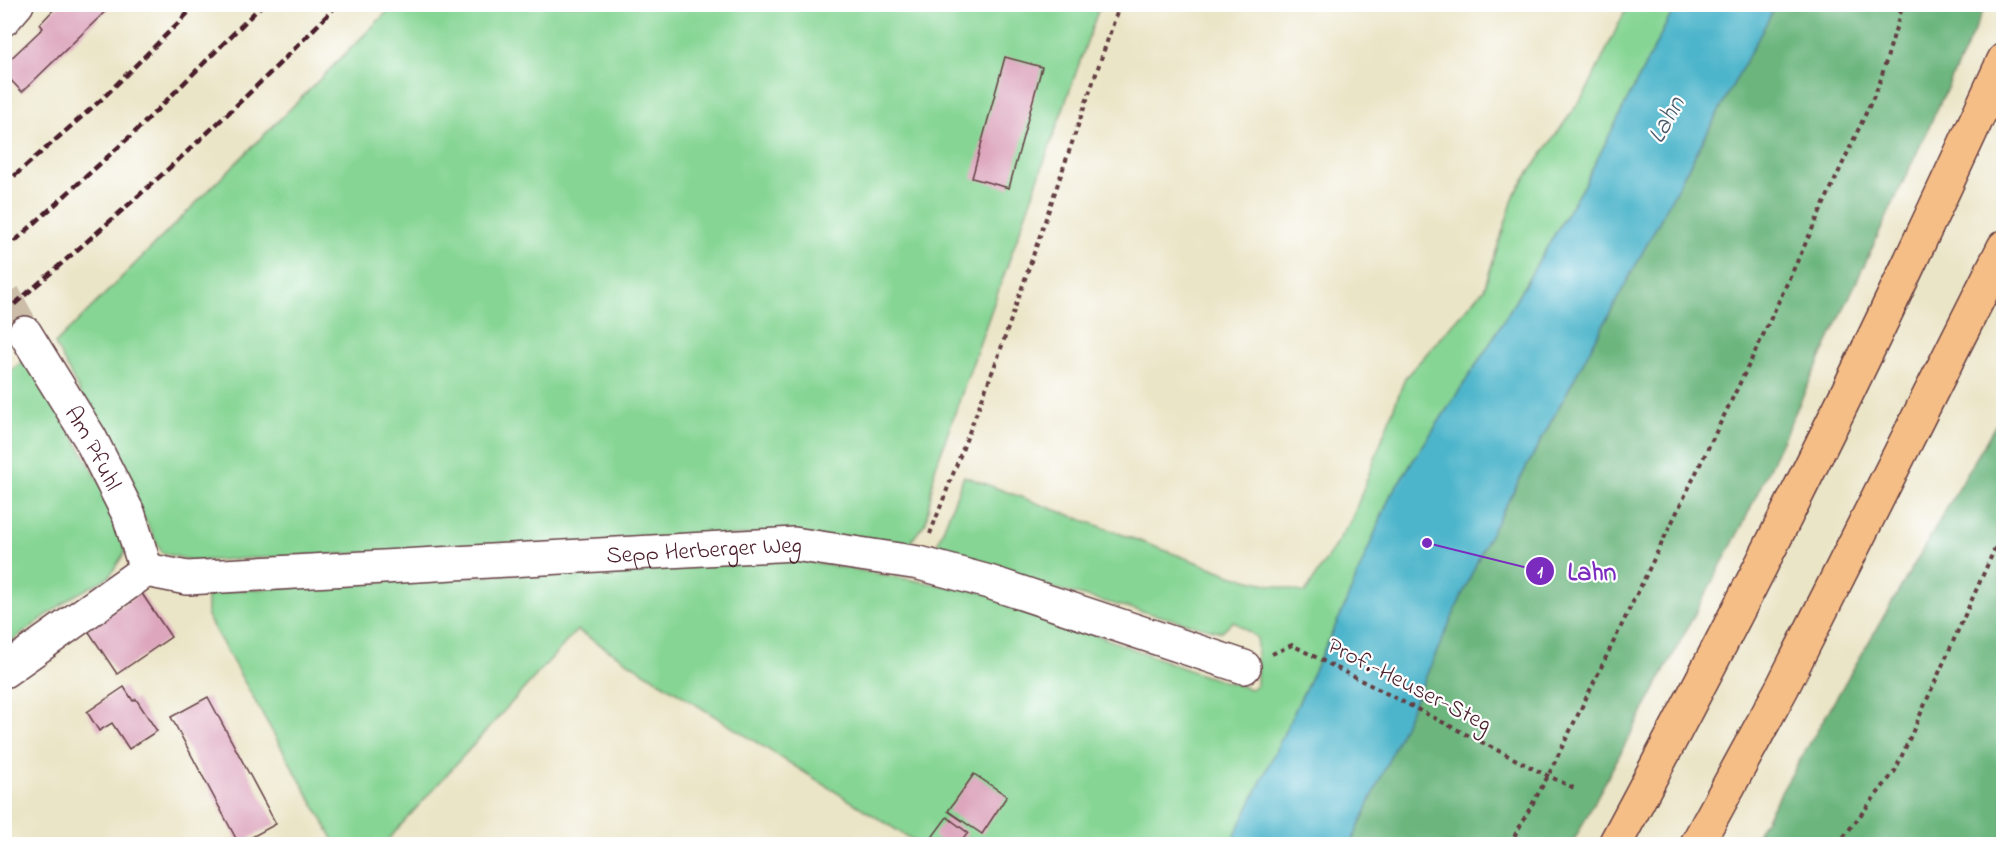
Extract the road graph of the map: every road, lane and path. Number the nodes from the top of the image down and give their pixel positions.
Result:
1 (16, 4) edge
2 (1120, 4) edge
3 (1903, 4) edge
4 (4, 19) edge
5 (2004, 60) edge
6 (2004, 247) edge
7 (25, 333) tunnel mouth
8 (2004, 528) edge
9 (919, 563) junction
10 (146, 570) junction
11 (1292, 645) dead end
12 (1244, 667) dead end
13 (4, 671) edge
14 (1548, 776) junction
15 (1574, 788) dead end
16 (1510, 844) edge
17 (1615, 844) edge
18 (1697, 844) edge
19 (1838, 844) edge

1 - 4 street
2 - 9 path
3 - 14 path
5 - 17 highway
6 - 18 highway
7 - 10 street, Am Pfuhl
8 - 19 path
9 - 10 street, Sepp Herberger Weg
9 - 12 street, Sepp Herberger Weg
10 - 13 street
11 - 14 path, Prof.-Heuser-Steg
14 - 15 path, Prof.-Heuser-Steg
14 - 16 path

